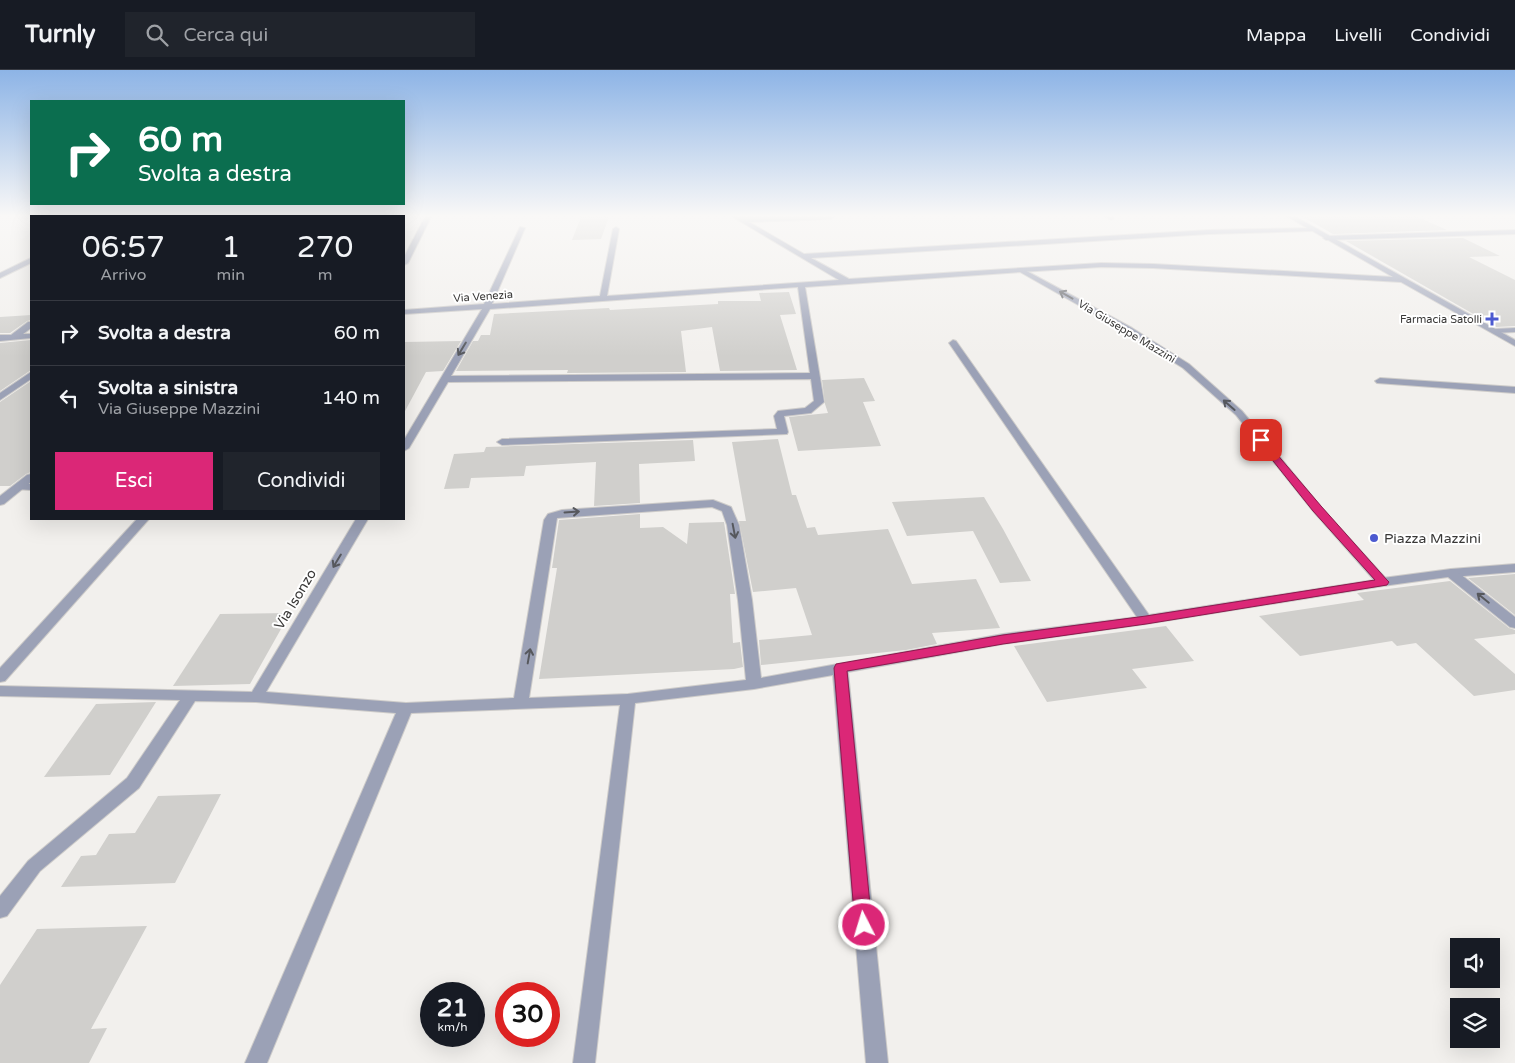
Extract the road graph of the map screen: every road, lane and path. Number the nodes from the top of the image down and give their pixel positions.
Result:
1 (25, 263) edge
2 (506, 263) edge
3 (610, 263) edge
4 (816, 263) edge
5 (1372, 263) edge
6 (1021, 270) junction
7 (0, 276) edge
8 (1403, 280) junction
9 (848, 282) junction
10 (802, 285) junction
11 (603, 299) junction
12 (487, 307) junction
13 (405, 312) edge
14 (30, 325) edge
15 (1515, 330) edge
16 (1494, 331) junction
17 (13, 336) junction
18 (30, 336) edge
19 (0, 338) edge
20 (953, 343) dead end
21 (1515, 343) edge
22 (30, 376) edge
23 (815, 376) junction
24 (444, 379) junction
25 (1380, 381) dead end
26 (1515, 390) edge
27 (0, 397) edge
28 (502, 442) dead end
29 (405, 446) edge
30 (30, 478) edge
31 (19, 487) junction
32 (30, 487) edge
33 (0, 502) edge
34 (142, 520) edge
35 (361, 520) edge
36 (1515, 568) edge
37 (1451, 573) junction
38 (1383, 582) junction
39 (1146, 620) junction
40 (1515, 624) edge
41 (840, 668) junction
42 (0, 677) edge
43 (754, 684) junction
44 (0, 691) edge
45 (191, 696) junction
46 (256, 697) junction
47 (628, 699) junction
48 (521, 704) junction
49 (406, 708) junction
50 (0, 910) edge
51 (256, 1063) edge
52 (584, 1063) edge
53 (876, 1063) edge

1 - 7 street
2 - 12 street
3 - 11 street
4 - 9 street
5 - 8 street
6 - 8 street, Via Venezia
6 - 9 street, Via Venezia
38 -> 6 street, Via Giuseppe Mazzini
8 - 16 street
9 - 10 street, Via Venezia
10 - 11 street, Via Venezia
10 - 23 street
11 - 12 street, Via Venezia
12 - 13 street, Via Venezia
12 -> 24 street
14 - 17 street
15 - 16 street
16 - 21 street
17 - 18 street
17 - 19 street
20 - 39 street
22 - 27 street
23 - 24 street
23 - 28 street
24 - 29 street
25 - 26 street
30 - 31 street
31 - 32 street
31 - 33 street
34 - 42 street
35 -> 46 street, Via Isonzo
36 - 37 street
37 - 38 street
40 -> 37 street
38 - 39 street
39 - 41 street
41 - 43 street
41 - 53 street
43 - 47 street
48 -> 43 street
44 - 45 street
45 - 46 street
45 - 50 street
46 - 49 street
47 - 48 street
47 - 52 street
48 - 49 street
49 - 51 street

